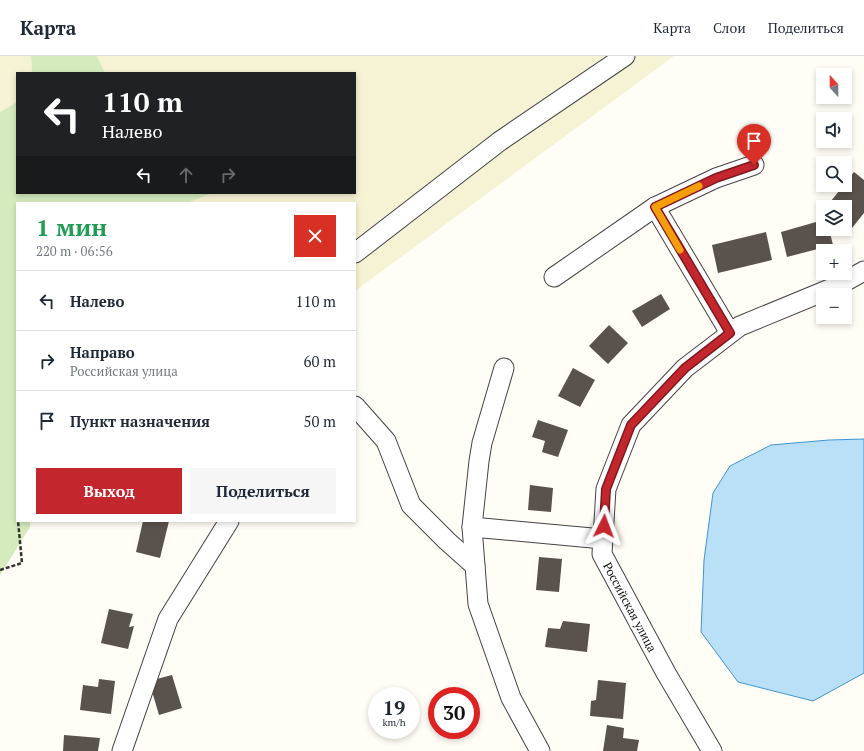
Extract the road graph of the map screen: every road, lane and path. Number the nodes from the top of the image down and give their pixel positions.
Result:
1 (625, 56) edge
2 (754, 165) dead end
3 (655, 207) junction
4 (356, 252) edge
5 (864, 271) edge
6 (554, 277) dead end
7 (730, 333) junction
8 (504, 368) dead end
9 (356, 407) edge
10 (18, 522) edge
11 (228, 522) edge
12 (472, 527) junction
13 (603, 539) junction
14 (475, 566) junction
15 (0, 570) edge
16 (122, 751) edge
17 (540, 751) edge
18 (712, 751) edge

1 - 4 street
2 - 3 street
3 - 6 street
3 - 7 street
5 - 7 street, Российская улица
7 - 13 street, Российская улица
8 - 12 street
9 - 14 street
10 - 15 path
11 - 16 street
12 - 13 street
12 - 14 street
13 - 18 street, Российская улица
14 - 17 street

